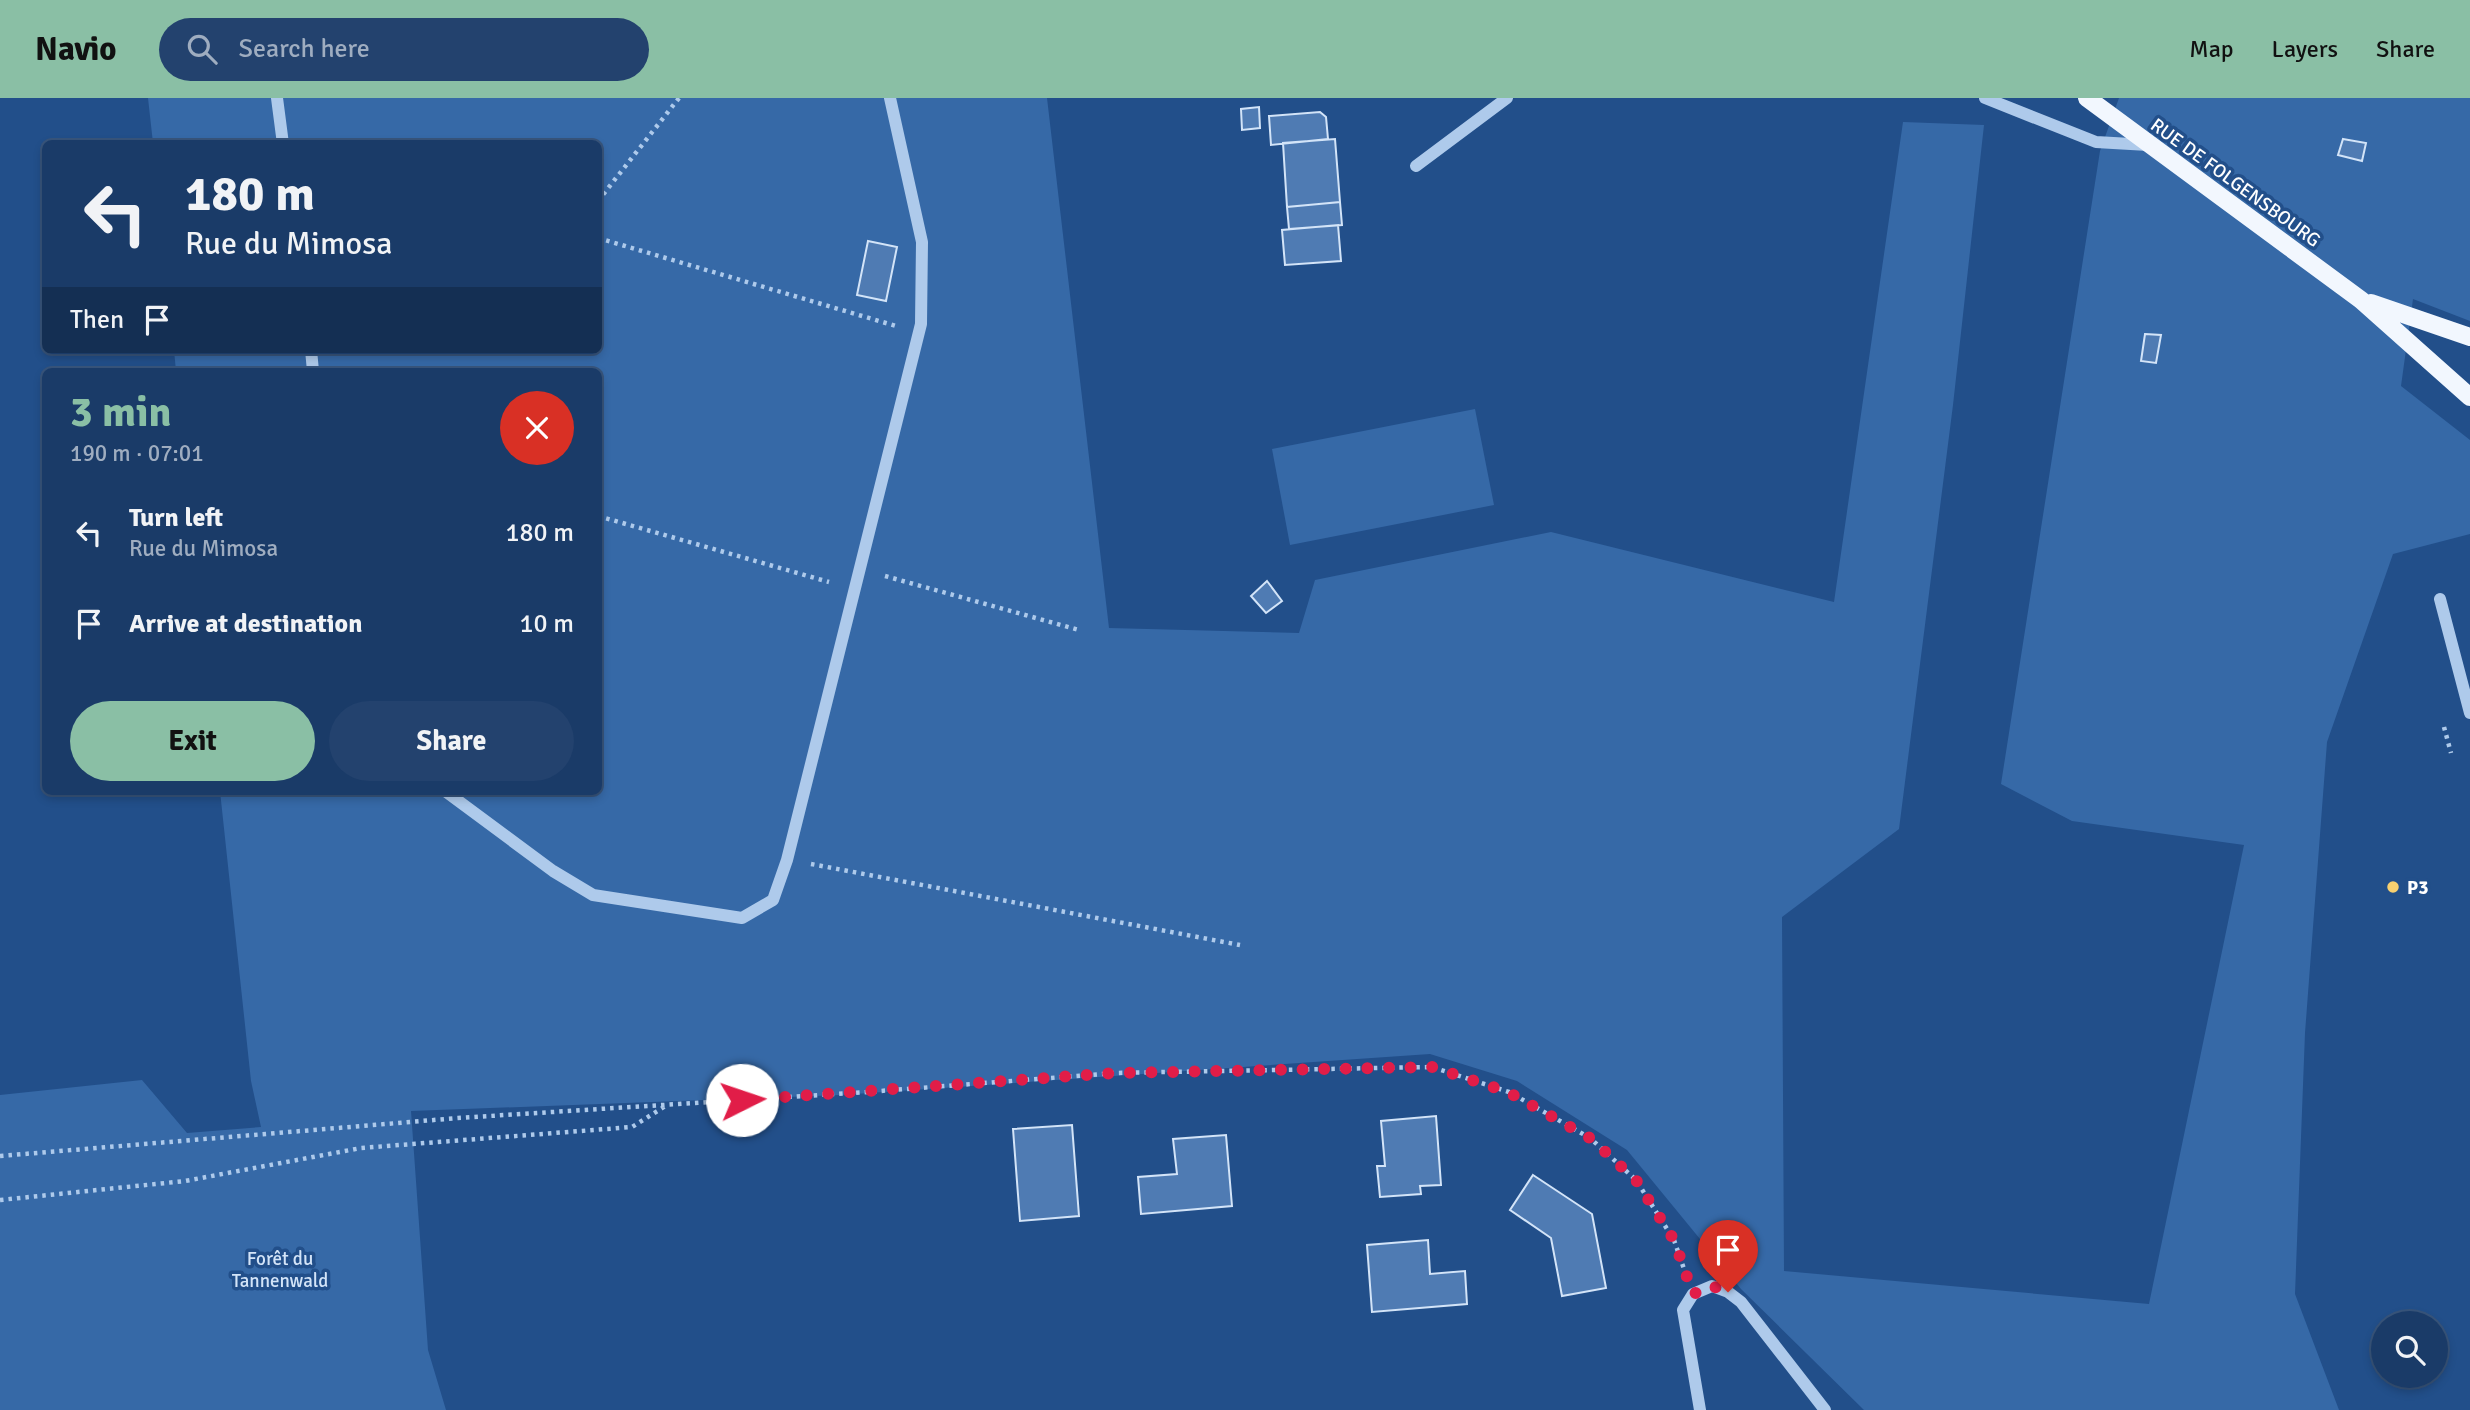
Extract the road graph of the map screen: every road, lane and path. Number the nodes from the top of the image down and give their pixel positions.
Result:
1 (277, 98) edge
2 (679, 98) edge
3 (891, 98) edge
4 (1507, 98) edge
5 (1985, 98) edge
6 (2087, 98) edge
7 (283, 140) edge
8 (2148, 145) junction
9 (1416, 166) dead end
10 (602, 196) edge
11 (602, 239) edge
12 (2361, 300) junction
13 (921, 324) junction
14 (2470, 337) edge
15 (2470, 397) edge
16 (602, 517) edge
17 (859, 568) junction
18 (854, 589) junction
19 (2440, 599) dead end
20 (1079, 630) dead end
21 (2470, 713) edge
22 (2444, 727) dead end
23 (2451, 753) dead end
24 (450, 795) edge
25 (787, 860) junction
26 (1241, 945) dead end
27 (667, 1105) junction
28 (0, 1156) edge
29 (0, 1200) edge
30 (1693, 1294) junction
31 (1700, 1410) edge
32 (1825, 1410) edge

1 - 7 street
2 - 10 path
3 - 13 street
4 - 9 street
5 - 8 street
6 - 8 main road, RUE DE FOLGENSBOURG
8 - 12 main road, RUE DE FOLGENSBOURG
11 - 13 path
12 - 14 main road, RUE DE FOLGENSBOURG
12 - 15 main road, RUE DE FOLGENSBOURG
13 - 17 street
16 - 18 path
17 - 18 street
17 - 20 path
18 - 25 street
19 - 21 street
22 - 23 path
24 - 25 street
25 - 26 path
27 - 28 path
27 - 29 path
27 - 30 path
30 - 31 street
30 - 32 street

